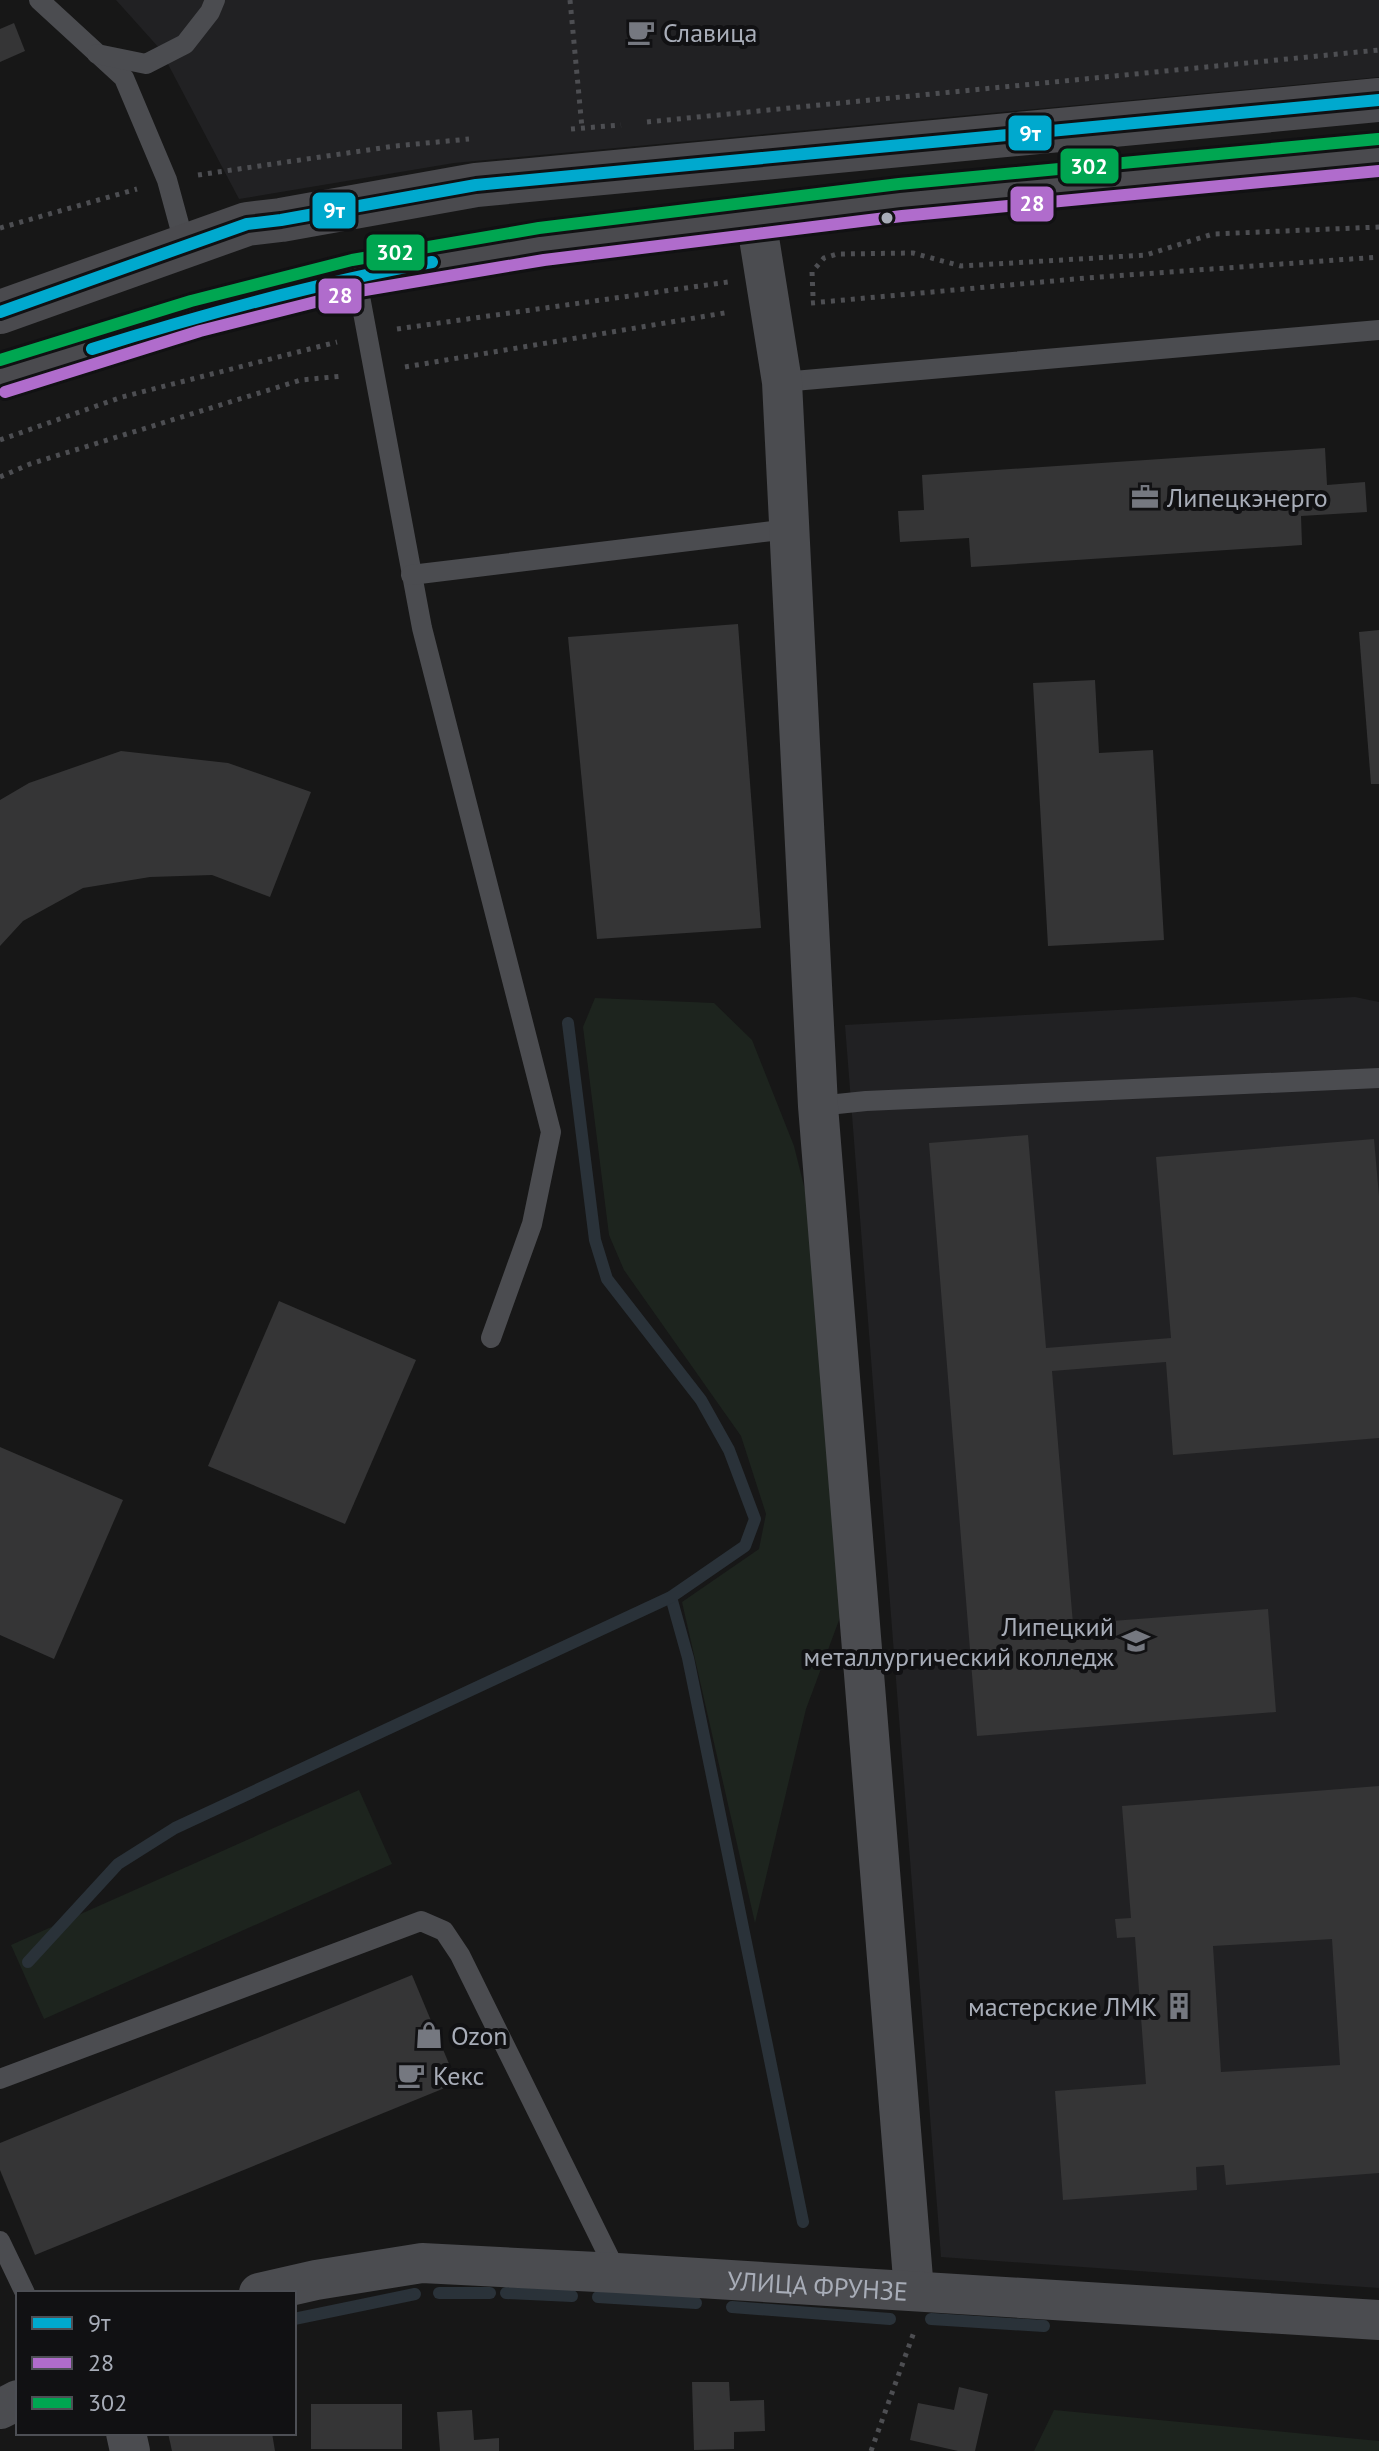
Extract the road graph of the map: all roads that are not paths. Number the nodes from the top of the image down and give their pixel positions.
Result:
1 (39, 0) edge
2 (215, 0) edge
3 (97, 54) junction
4 (1379, 100) edge
5 (1379, 155) edge
6 (756, 219) junction
7 (185, 246) junction
8 (356, 275) junction
9 (0, 312) edge
10 (1379, 330) edge
11 (0, 377) edge
12 (798, 380) junction
13 (789, 529) junction
14 (411, 575) junction
15 (1379, 1078) edge
16 (818, 1106) junction
17 (491, 1338) dead end
18 (0, 2079) edge
19 (0, 2241) edge
20 (617, 2273) junction
21 (24, 2291) edge
22 (268, 2291) edge
23 (915, 2311) junction
24 (1379, 2320) edge

1 - 3 lane
2 - 3 lane
3 - 7 lane
4 - 7 main road
5 - 6 main road
6 - 8 main road
6 - 12 street
7 - 9 main road
8 - 11 main road
8 - 14 lane
10 - 12 lane
12 - 13 street
13 - 14 lane
13 - 16 street
14 - 17 lane
15 - 16 lane
16 - 23 street
18 - 20 lane
19 - 21 lane
20 - 22 street, УЛИЦА ФРУНЗЕ
20 - 23 street, УЛИЦА ФРУНЗЕ
23 - 24 street, УЛИЦА ФРУНЗЕ

